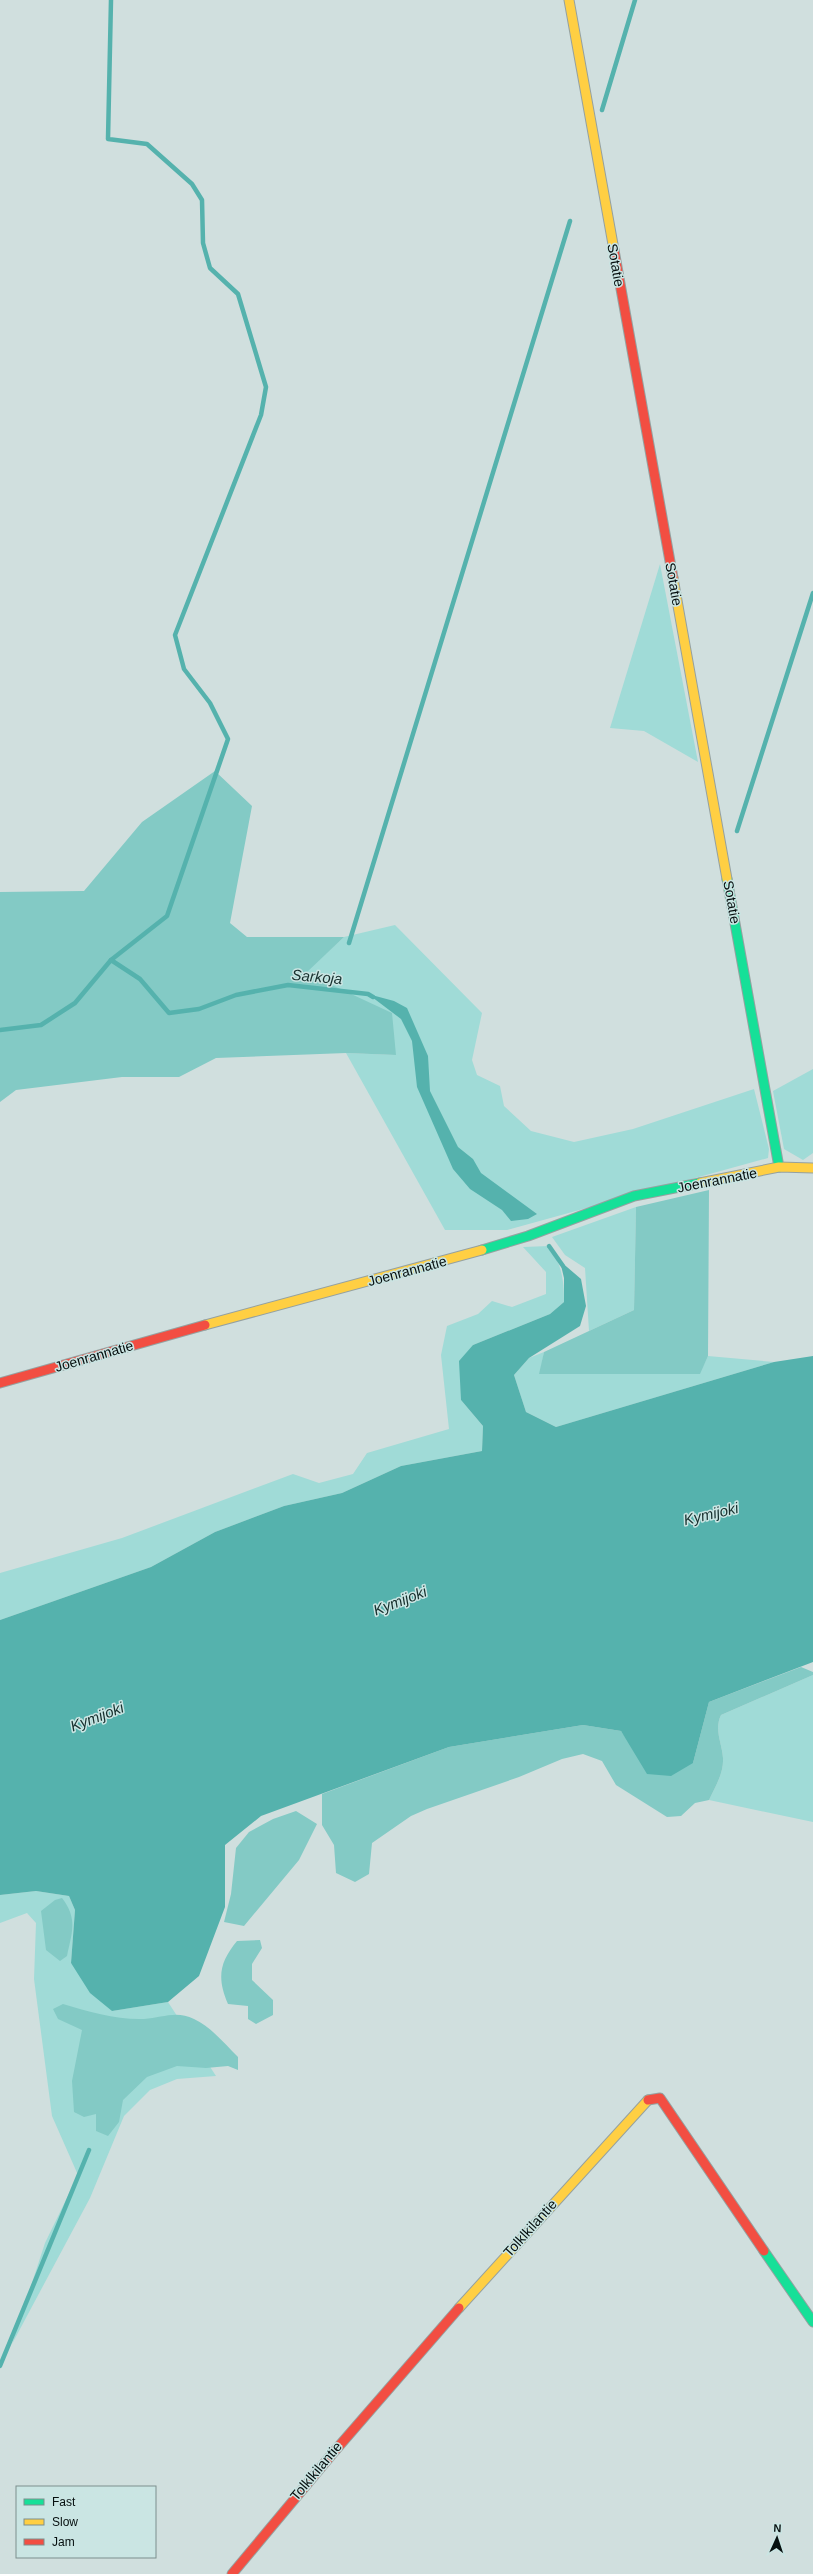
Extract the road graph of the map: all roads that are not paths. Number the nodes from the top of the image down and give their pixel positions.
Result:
1 (568, 0) edge
2 (779, 1167) junction
3 (813, 1168) edge
4 (0, 1383) edge
5 (813, 2322) edge
6 (232, 2574) edge

1 - 2 street, Sotatie
2 - 3 street, Joenrannatie
2 - 4 street, Joenrannatie
5 - 6 street, Tolklkilantie

